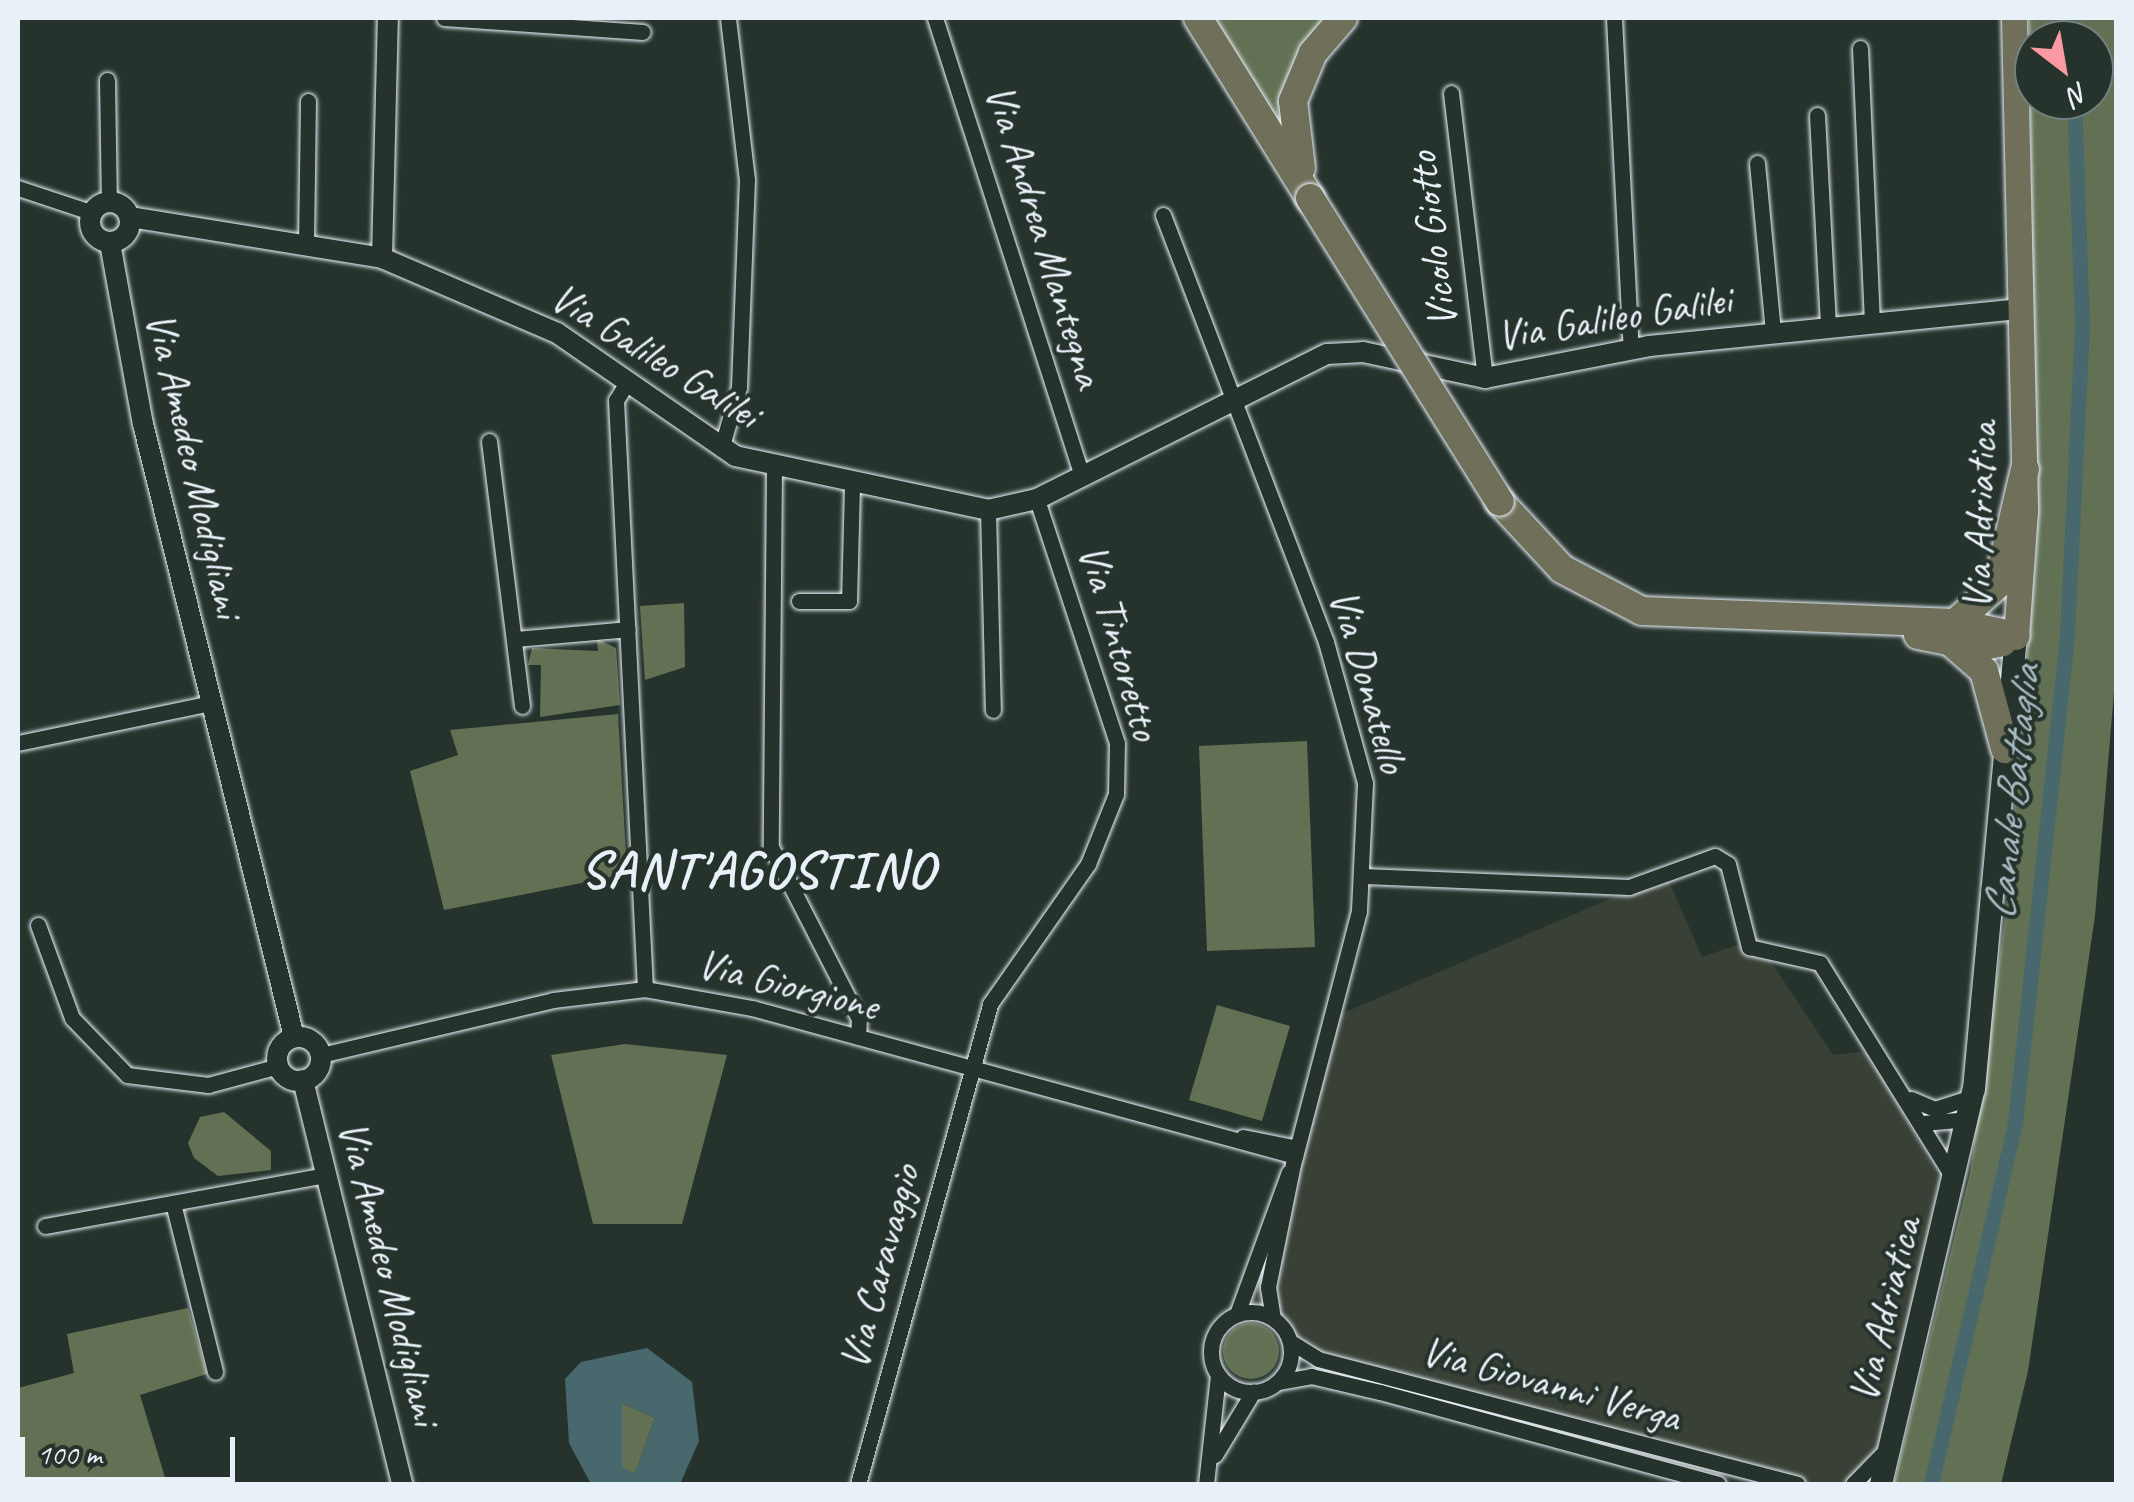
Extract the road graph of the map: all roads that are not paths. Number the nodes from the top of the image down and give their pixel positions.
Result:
1 (388, 18) edge
2 (444, 18) edge
3 (728, 18) edge
4 (935, 18) edge
5 (1198, 18) edge
6 (1344, 18) edge
7 (1614, 18) edge
8 (2014, 18) edge
9 (643, 32) dead end
10 (1860, 48) dead end
11 (107, 80) dead end
12 (1451, 93) dead end
13 (308, 101) dead end
14 (1817, 115) dead end
15 (1758, 164) dead end
16 (18, 188) edge
17 (1310, 198) junction
18 (101, 208) junction
19 (1163, 215) dead end
20 (130, 217) junction
21 (110, 242) junction
22 (306, 244) junction
23 (382, 258) junction
24 (2021, 310) junction
25 (1872, 321) junction
26 (1828, 325) junction
27 (1773, 331) junction
28 (1631, 349) junction
29 (1485, 378) junction
30 (628, 380) junction
31 (1233, 400) junction
32 (489, 441) dead end
33 (721, 449) junction
34 (774, 468) junction
35 (2025, 469) junction
36 (1082, 476) junction
37 (852, 484) junction
38 (1037, 498) junction
39 (988, 510) junction
40 (798, 601) dead end
41 (628, 629) junction
42 (1954, 634) junction
43 (2016, 636) junction
44 (514, 639) junction
45 (211, 703) junction
46 (522, 706) dead end
47 (993, 710) dead end
48 (18, 744) edge
49 (2005, 749) junction
50 (1364, 876) junction
51 (38, 925) dead end
52 (645, 990) junction
53 (294, 1037) junction
54 (858, 1037) junction
55 (321, 1055) junction
56 (278, 1066) junction
57 (971, 1068) junction
58 (303, 1080) junction
59 (1907, 1096) junction
60 (1971, 1108) junction
61 (1302, 1122) junction
62 (1923, 1122) junction
63 (1269, 1145) junction
64 (1294, 1156) junction
65 (327, 1175) junction
66 (1284, 1181) junction
67 (1956, 1183) junction
68 (173, 1203) junction
69 (45, 1226) dead end
70 (1237, 1314) junction
71 (1273, 1318) junction
72 (1291, 1342) junction
73 (215, 1372) dead end
74 (1218, 1375) junction
75 (1278, 1382) junction
76 (1253, 1392) junction
77 (1894, 1441) junction
78 (1213, 1458) junction
79 (402, 1484) edge
80 (858, 1484) edge
81 (1206, 1484) edge
82 (1718, 1484) edge
83 (1797, 1484) edge
84 (1853, 1484) edge
85 (1881, 1484) edge

1 - 23 street
2 - 9 street
3 - 33 street
4 - 36 street, Via Andrea Mantegna
5 - 17 highway
6 - 17 highway
7 - 28 street
8 - 24 main road, Via Adriatica
10 - 25 street
11 - 18 street
12 - 29 street, Vicolo Giotto
13 - 22 street
14 - 26 street
15 - 27 street
16 - 18 street, Via Galileo Galilei
17 - 42 highway, bridge
18 - 20 street, Via Galileo Galilei
18 - 21 street
19 - 31 street
20 - 21 street
20 - 22 street, Via Galileo Galilei
21 - 45 street, Via Amedeo Modigliani
22 - 23 street, Via Galileo Galilei
23 - 30 street, Via Galileo Galilei
24 - 25 street, Via Galileo Galilei
24 - 35 main road, Via Adriatica
25 - 26 street, Via Galileo Galilei
26 - 27 street, Via Galileo Galilei
27 - 28 street, Via Galileo Galilei
28 - 29 street, Via Galileo Galilei
29 - 31 street, Via Galileo Galilei
30 - 33 street, Via Galileo Galilei
30 - 41 street
31 - 36 street, Via Galileo Galilei
31 - 50 street, Via Donatello
32 - 44 street
33 - 34 street, Via Galileo Galilei
34 - 37 street, Via Galileo Galilei
34 - 54 street
35 - 42 highway
35 - 43 main road, Via Adriatica
36 - 38 street, Via Galileo Galilei
37 - 39 street, Via Galileo Galilei
37 - 40 street
38 - 39 street, Via Galileo Galilei
38 - 57 street, Via Tintoretto
39 - 47 street
41 - 44 street
41 - 52 street
42 - 43 highway
42 - 49 highway
43 - 49 main road, Via Adriatica
44 - 46 street
45 - 48 street
45 - 53 street, Via Amedeo Modigliani
49 - 60 main road, Via Adriatica
50 - 59 street
50 - 61 street, Via Donatello
51 - 56 street
52 - 54 street, Via Giorgione
52 - 55 street, Via Giorgione
53 - 55 street
53 - 56 street
54 - 57 street, Via Giorgione
55 - 58 street, Via Amedeo Modigliani
56 - 58 street, Via Amedeo Modigliani
57 - 63 street, Via Giorgione
57 - 80 street, Via Caravaggio
58 - 65 street, Via Amedeo Modigliani
59 - 60 street
59 - 62 street
60 - 62 street
60 - 67 main road, Via Adriatica
61 - 63 street
61 - 64 street, Via Donatello
62 - 67 street
63 - 64 street, Via Giorgione
63 - 66 street
64 - 66 street, Via Donatello
64 - 71 street, Via Donatello
65 - 68 street
65 - 79 street, Via Amedeo Modigliani
66 - 70 street, Via Donatello
67 - 77 main road, Via Adriatica
68 - 69 street
68 - 73 street
70 - 71 street
70 - 74 street, Via Donatello
71 - 72 street
72 - 75 street
72 - 83 street, Via Giovanni Verga
74 - 76 street
74 - 78 street, Via Donatello
75 - 76 street
75 - 82 street, Via Giovanni Verga
76 - 78 street, Via Donatello
77 - 84 street
77 - 85 main road, Via Adriatica
78 - 81 street, Via Donatello

